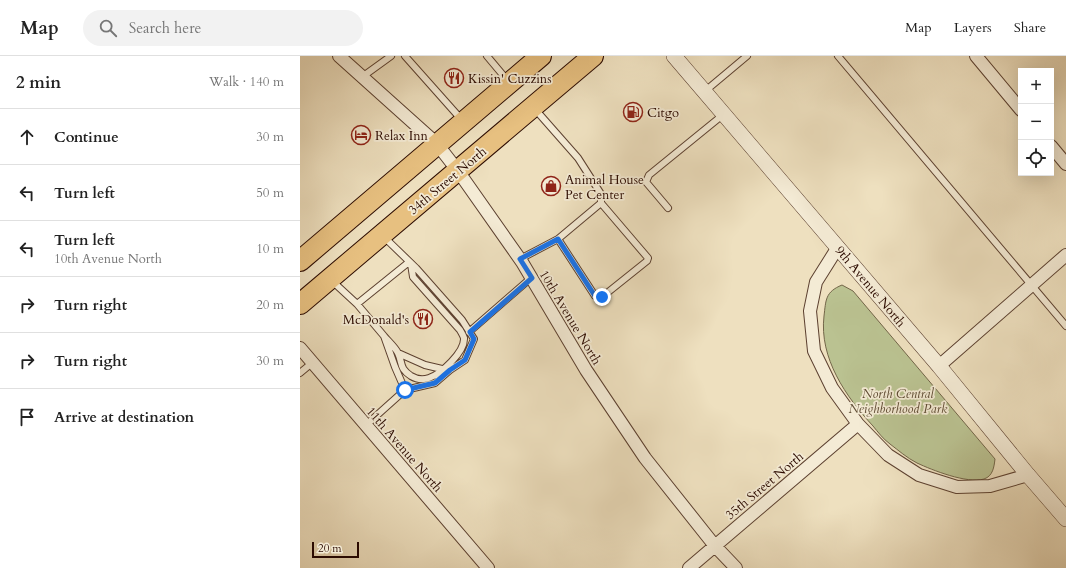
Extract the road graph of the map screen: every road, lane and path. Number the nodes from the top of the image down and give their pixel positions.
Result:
1 (339, 56) edge
2 (391, 56) edge
3 (405, 56) edge
4 (487, 56) edge
5 (593, 56) edge
6 (674, 56) edge
7 (747, 56) edge
8 (838, 56) edge
9 (976, 56) edge
10 (539, 57) edge
11 (362, 77) junction
12 (509, 83) junction
13 (704, 92) junction
14 (1018, 106) edge
15 (533, 107) junction
16 (724, 114) junction
17 (463, 122) junction
18 (437, 144) junction
19 (1054, 150) edge
20 (1066, 164) edge
21 (458, 171) junction
22 (601, 202) junction
23 (668, 208) dead end
24 (382, 235) junction
25 (558, 239) junction
26 (838, 247) junction
27 (1066, 255) edge
28 (520, 259) junction
29 (300, 261) edge
30 (410, 263) junction
31 (532, 278) junction
32 (330, 279) junction
33 (1032, 285) junction
34 (300, 304) edge
35 (357, 304) junction
36 (1066, 326) edge
37 (470, 332) junction
38 (384, 336) junction
39 (300, 348) edge
40 (398, 353) junction
41 (312, 362) junction
42 (939, 366) junction
43 (442, 369) junction
44 (300, 374) edge
45 (405, 390) junction
46 (858, 424) junction
47 (366, 425) junction
48 (1028, 475) junction
49 (1066, 519) edge
50 (715, 546) junction
51 (488, 568) edge
52 (689, 568) edge
53 (736, 568) edge

1 - 11 street, 10th Avenue North
2 - 11 lane
3 - 17 lane
4 - 12 lane
5 - 15 highway, 34th Street North
6 - 13 street, 9th Avenue North
7 - 13 lane
8 - 33 lane
9 - 14 street
10 - 12 highway
11 - 18 street, 10th Avenue North
12 - 17 highway
13 - 16 street, 9th Avenue North
15 - 21 highway, 34th Street North
15 - 22 lane
16 - 23 lane
16 - 26 street, 9th Avenue North
17 - 18 highway
18 - 21 street, 10th Avenue North
18 - 29 highway
19 - 20 street
21 - 24 highway, 34th Street North
21 - 28 street, 10th Avenue North
22 - 25 lane
22 - 25 lane
24 - 30 lane
24 - 32 highway, 34th Street North
25 - 28 lane
26 - 42 street, 9th Avenue North
26 - 46 street
27 - 33 street
28 - 31 street, 10th Avenue North
30 - 35 lane
30 - 37 lane
30 - 43 lane
31 - 37 lane
31 - 50 street, 10th Avenue North
32 - 34 highway, 34th Street North
32 - 35 lane
33 - 36 lane
33 - 42 street
35 - 38 lane
37 - 45 lane
38 - 40 lane
38 - 45 lane
39 - 41 street, 11th Avenue North
40 - 43 lane
40 - 43 lane
41 - 44 lane
41 - 47 street, 11th Avenue North
42 - 48 street, 9th Avenue North
45 - 47 lane
46 - 48 street
46 - 50 street, 35th Street North
47 - 51 street, 11th Avenue North
48 - 49 street, 9th Avenue North
50 - 52 street, 35th Street North
50 - 53 street, 10th Avenue North

